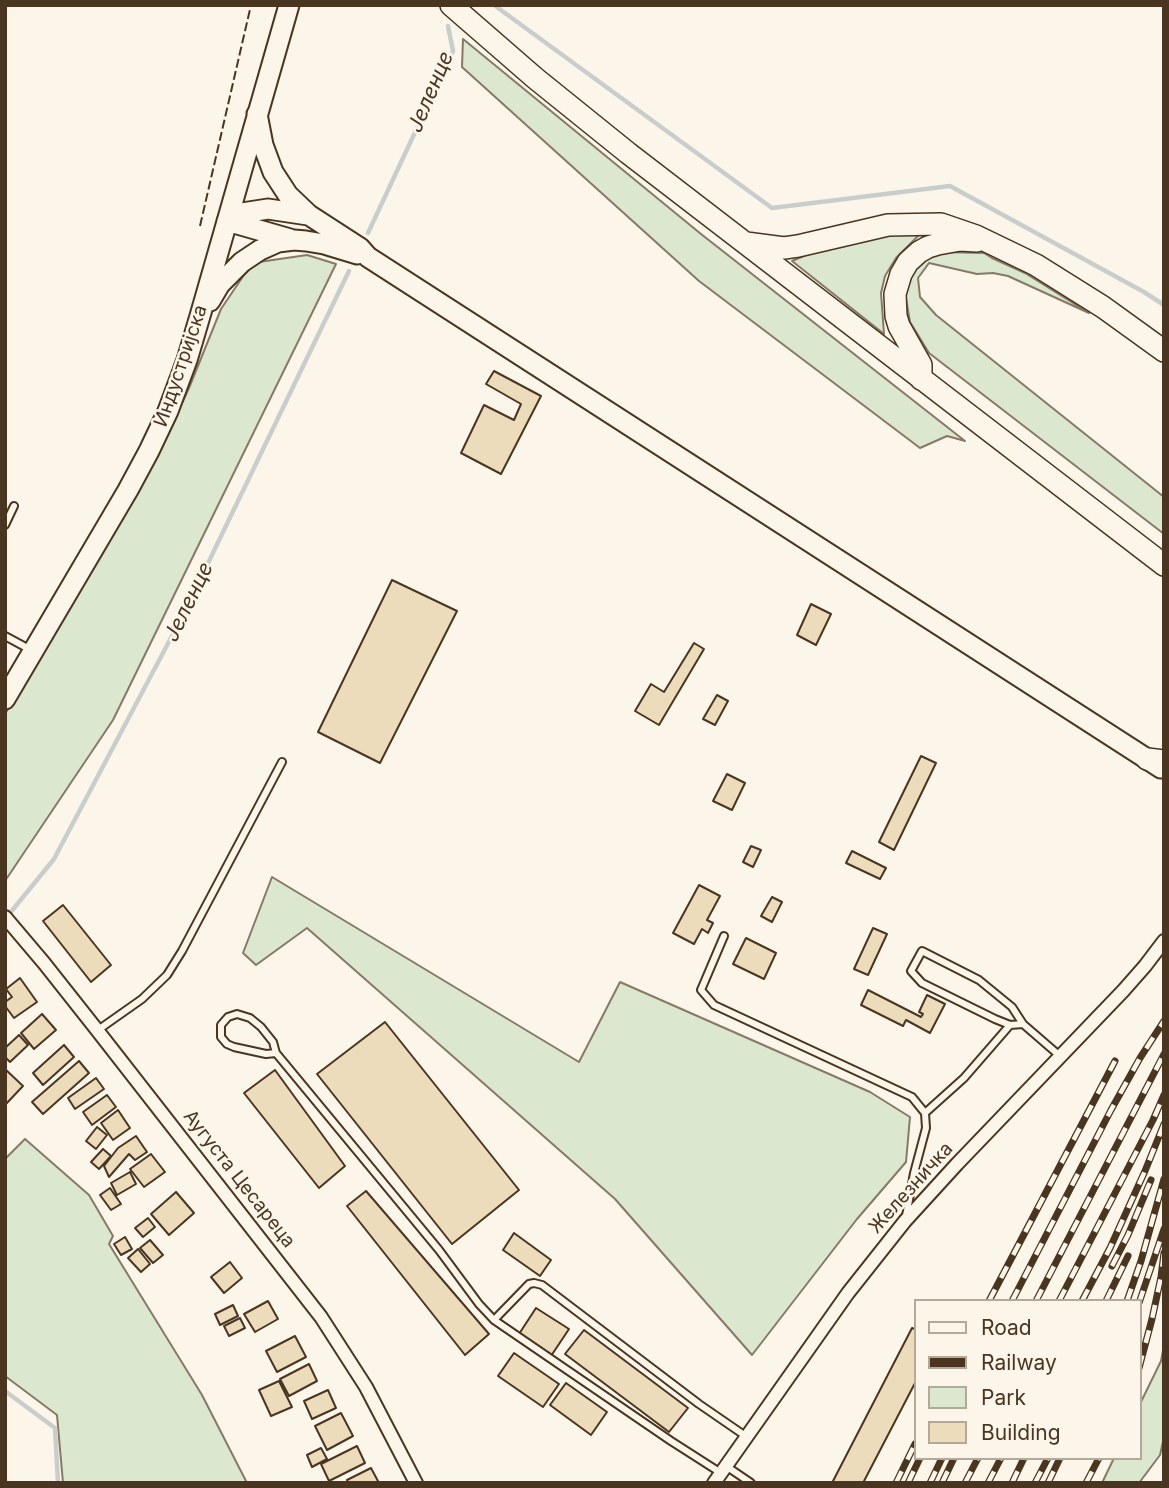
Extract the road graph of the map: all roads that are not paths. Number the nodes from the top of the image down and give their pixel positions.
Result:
1 (289, 5) edge
2 (451, 5) edge
3 (257, 114) junction
4 (309, 215) junction
5 (228, 218) junction
6 (294, 240) junction
7 (983, 240) junction
8 (741, 242) junction
9 (368, 257) junction
10 (200, 316) junction
11 (1164, 351) edge
12 (921, 379) junction
13 (14, 506) dead end
14 (5, 525) edge
15 (1164, 565) edge
16 (5, 636) edge
17 (33, 651) junction
18 (5, 699) edge
19 (282, 762) dead end
20 (1158, 763) edge
21 (1164, 776) edge
22 (9, 921) edge
23 (724, 936) dead end
24 (1164, 941) edge
25 (1023, 1024) junction
26 (1010, 1025) junction
27 (97, 1030) junction
28 (276, 1053) junction
29 (1060, 1056) junction
30 (925, 1113) junction
31 (905, 1221) junction
32 (494, 1320) junction
33 (747, 1437) junction
34 (720, 1474) edge
35 (416, 1483) edge
36 (751, 1483) edge

1 - 3 main road, Индустријска
2 - 8 main road
3 - 4 main road
3 - 5 main road, Индустријска
4 - 5 main road
4 - 9 main road
5 - 6 main road
5 - 10 main road, Индустријска
6 - 9 main road
6 - 10 main road
7 - 8 main road
7 - 11 main road
7 - 12 main road
8 - 12 main road
9 - 20 main road
10 - 17 main road, Индустријска
12 - 15 main road
13 - 14 lane
16 - 17 lane
17 - 18 main road, Индустријска
19 - 27 lane
20 - 21 main road
22 - 27 street, Аугуста Цесареца
23 - 30 lane
24 - 29 street, Железничка
25 - 26 lane
25 - 26 lane
25 - 29 lane
26 - 30 lane
27 - 35 street, Аугуста Цесареца
28 - 28 lane
28 - 32 lane
29 - 31 street, Железничка
30 - 31 lane
31 - 33 street, Железничка
32 - 33 lane
32 - 34 lane
33 - 34 street, Железничка
34 - 36 lane

